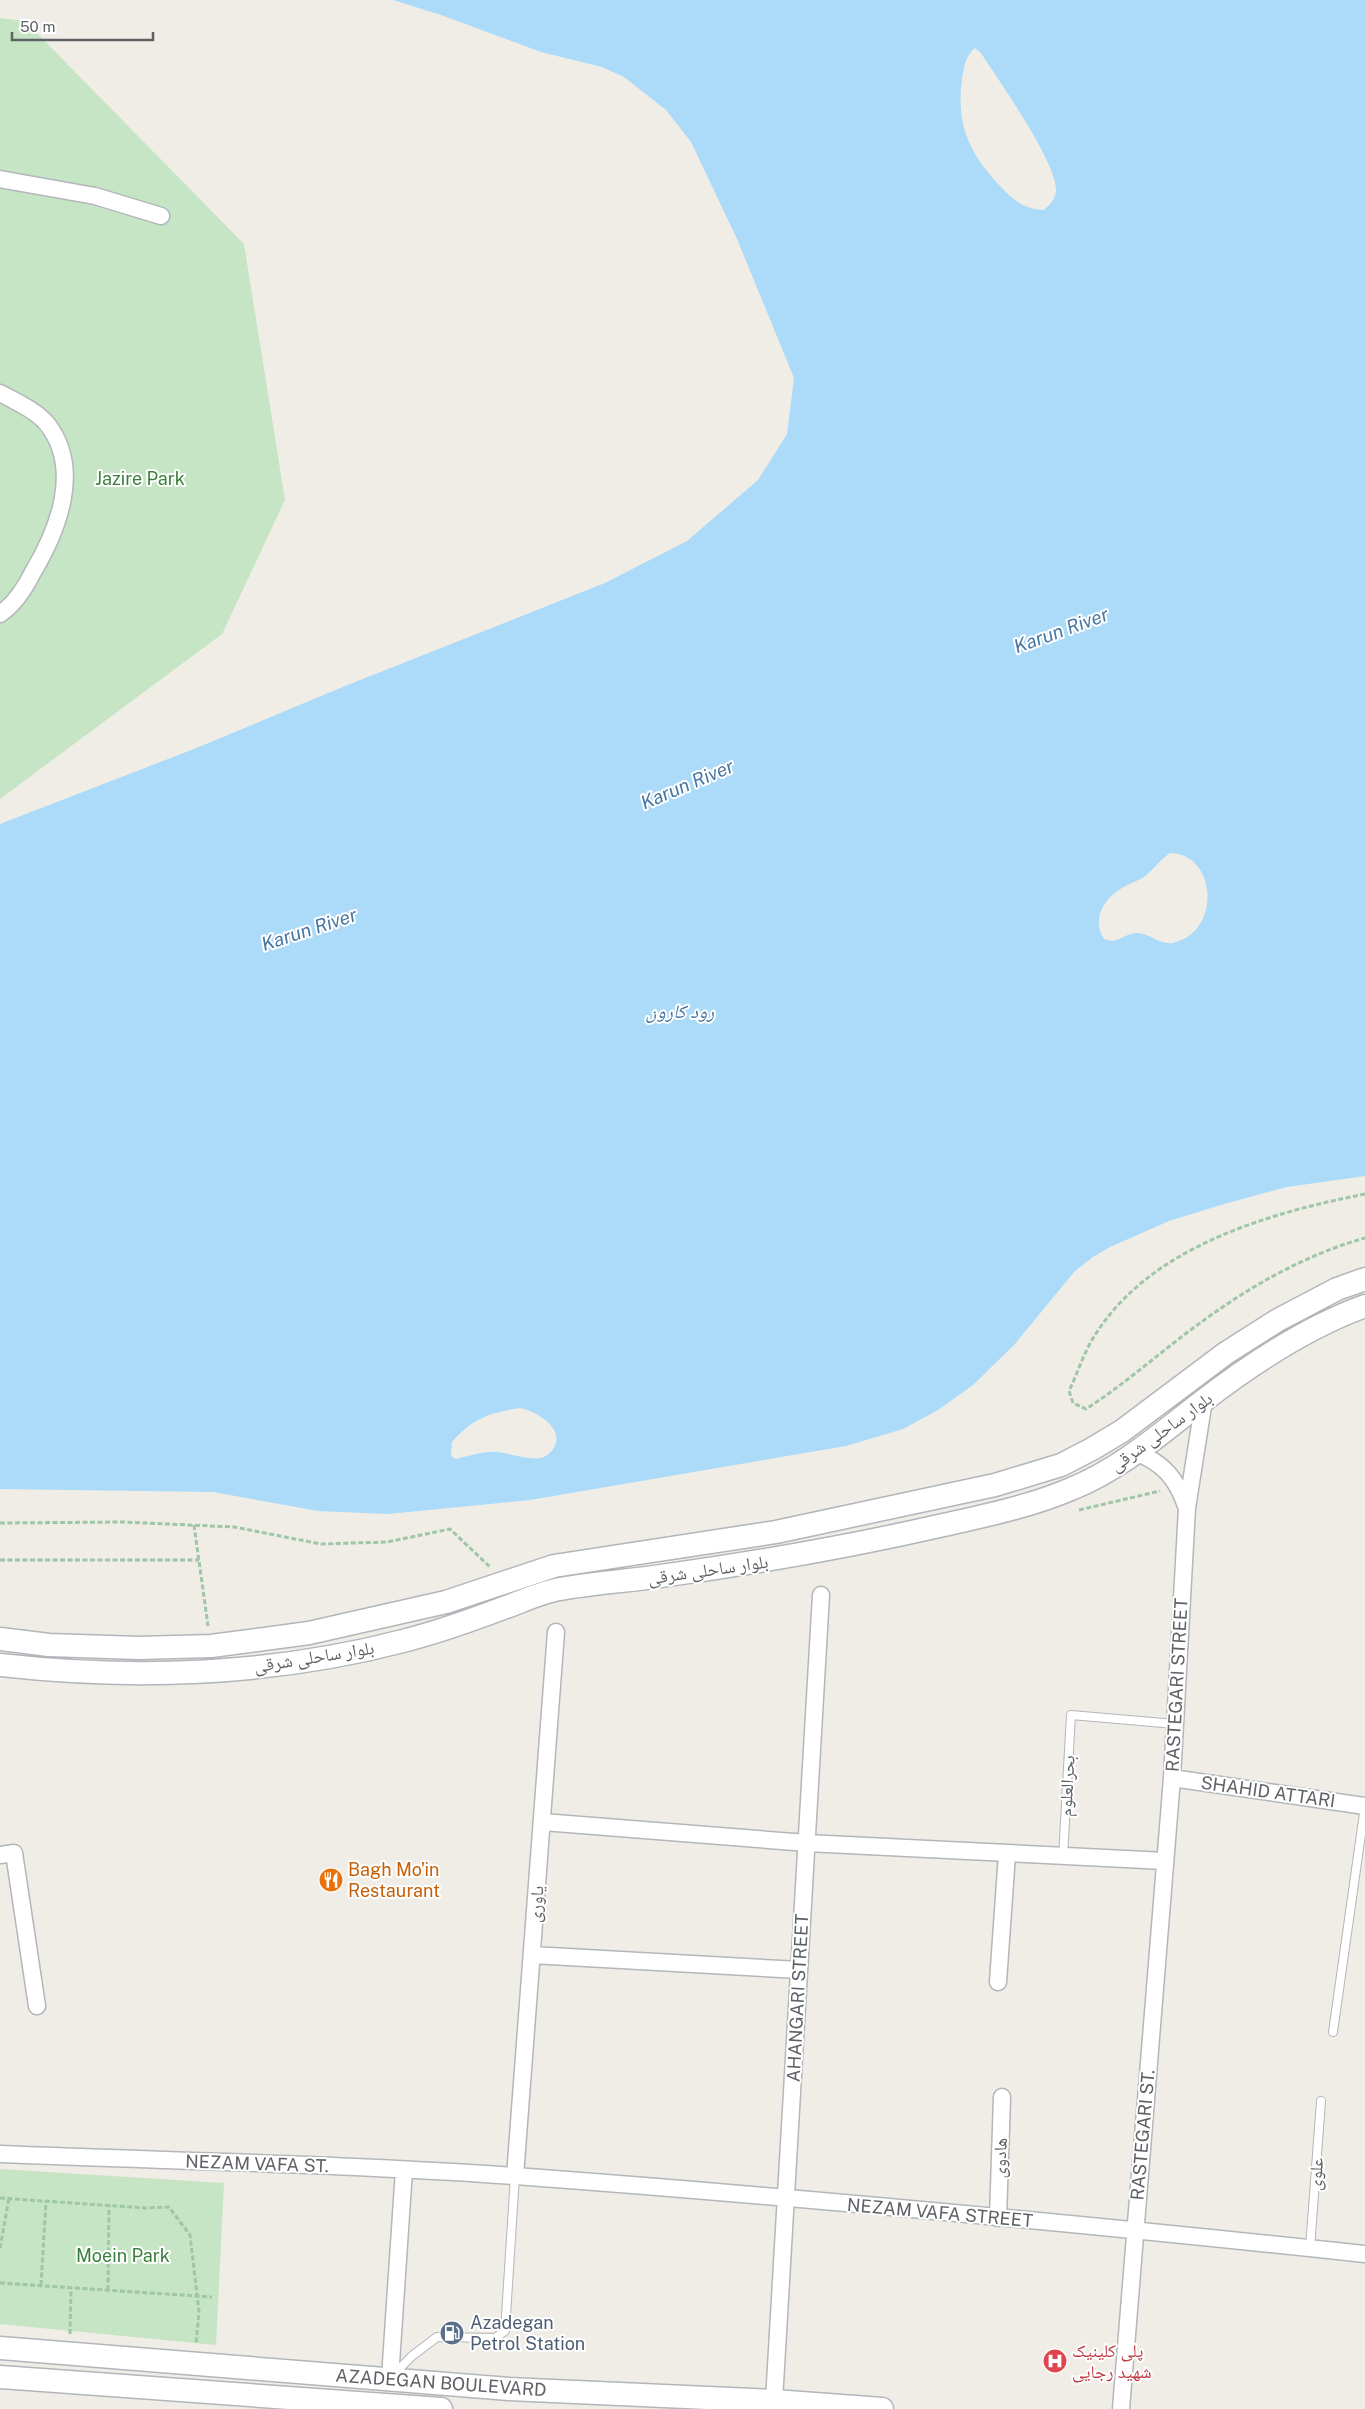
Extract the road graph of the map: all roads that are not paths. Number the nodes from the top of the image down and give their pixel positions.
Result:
1 (0, 179) edge
2 (161, 216) dead end
3 (0, 393) edge
4 (0, 614) edge
5 (1365, 1279) edge
6 (1365, 1306) edge
7 (1204, 1400) junction
8 (1137, 1453) junction
9 (1187, 1508) junction
10 (533, 1572) junction
11 (539, 1595) junction
12 (821, 1595) dead end
13 (556, 1632) dead end
14 (0, 1639) edge
15 (0, 1665) edge
16 (1175, 1724) junction
17 (1172, 1778) junction
18 (1365, 1806) edge
19 (543, 1822) junction
20 (807, 1843) junction
21 (1007, 1854) junction
22 (0, 1855) edge
23 (1063, 1857) junction
24 (1165, 1861) junction
25 (532, 1955) junction
26 (799, 1970) junction
27 (998, 1982) dead end
28 (37, 2006) dead end
29 (1333, 2032) dead end
30 (1002, 2098) dead end
31 (1321, 2101) dead end
32 (0, 2154) edge
33 (404, 2170) junction
34 (515, 2176) junction
35 (786, 2199) junction
36 (998, 2218) junction
37 (1136, 2230) junction
38 (1310, 2248) junction
39 (1365, 2254) edge
40 (0, 2348) edge
41 (0, 2377) edge
42 (390, 2378) junction
43 (774, 2401) junction
44 (418, 2408) edge
45 (441, 2409) edge
46 (882, 2409) edge
47 (1121, 2409) edge

1 - 2 street
3 - 4 street
5 - 10 main road, بلوار ساحلی شرقی
6 - 7 main road, بلوار ساحلی شرقی
7 - 8 main road, بلوار ساحلی شرقی
7 - 9 street, RASTEGARI STREET
8 - 9 street
8 - 11 main road, بلوار ساحلی شرقی
9 - 16 street, RASTEGARI STREET
10 - 11 main road
10 - 14 main road, بلوار ساحلی شرقی
11 - 15 main road, بلوار ساحلی شرقی
12 - 20 street, AHANGARI STREET
13 - 19 street, یاوری
16 - 17 street, RASTEGARI STREET
16 - 23 lane, بحرالعلوم
17 - 18 street, SHAHID ATTARI
17 - 24 street, RASTEGARI STREET
18 - 29 lane
19 - 20 street
19 - 25 street, یاوری
20 - 21 street
20 - 26 street, AHANGARI STREET
21 - 23 street
21 - 27 street
22 - 28 street
23 - 24 street
24 - 37 street, RASTEGARI ST.
25 - 26 street
25 - 34 street, یاوری
26 - 35 street, AHANGARI STREET
30 - 36 street, هادوی
31 - 38 lane, علوی
32 - 33 street, NEZAM VAFA ST.
33 - 34 street, NEZAM VAFA ST.
33 - 42 street
34 - 35 street, NEZAM VAFA STREET
34 - 42 lane
35 - 36 street, NEZAM VAFA STREET
35 - 43 street, AHANGARI STREET
36 - 37 street, NEZAM VAFA STREET
37 - 38 street, NEZAM VAFA STREET
37 - 47 street, RASTEGARI ST.
38 - 39 street, NEZAM VAFA STREET
40 - 42 main road, AZADEGAN BOULEVARD
41 - 44 main road, AZADEGAN BOULEVARD
42 - 43 main road, AZADEGAN BOULEVARD
43 - 46 main road, AZADEGAN BOULEVARD
44 - 45 main road, AZADEGAN BOULEVARD

